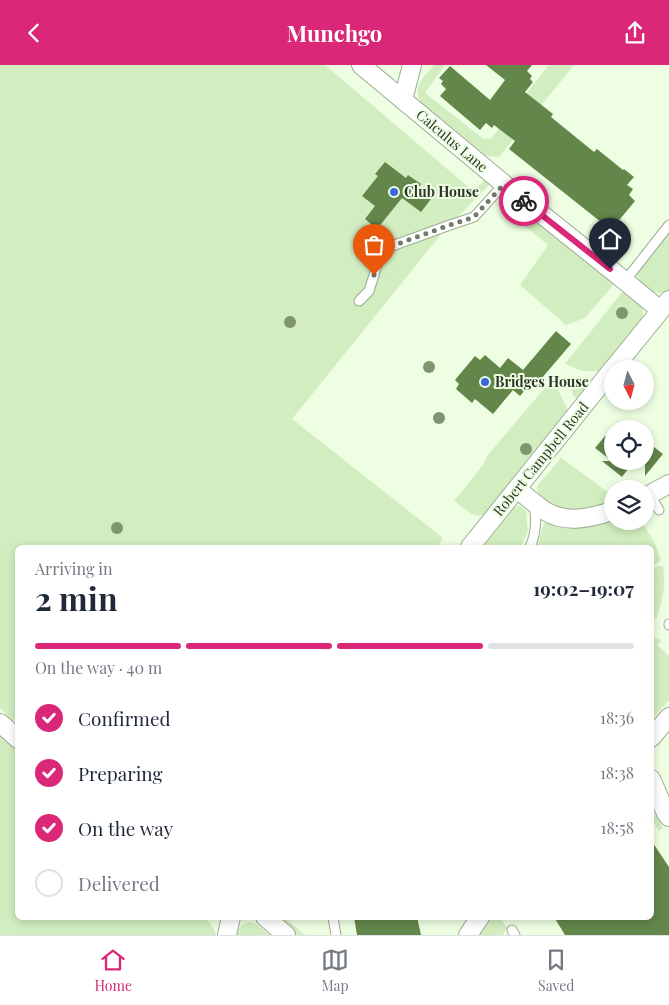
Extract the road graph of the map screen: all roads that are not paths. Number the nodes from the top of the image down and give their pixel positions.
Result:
1 (361, 65) edge
2 (412, 65) edge
3 (403, 100) junction
4 (504, 184) junction
5 (669, 225) edge
6 (625, 281) junction
7 (359, 301) dead end
8 (665, 305) edge
9 (620, 360) edge
10 (604, 380) edge
11 (669, 484) edge
12 (518, 489) junction
13 (654, 493) edge
14 (534, 502) junction
15 (654, 504) edge
16 (659, 510) dead end
17 (604, 513) edge
18 (472, 545) edge
19 (531, 545) edge
20 (669, 717) edge
21 (0, 723) edge
22 (15, 736) edge
23 (654, 736) edge
24 (654, 785) edge
25 (654, 804) edge
26 (668, 815) edge
27 (268, 920) edge
28 (334, 920) edge
29 (478, 920) edge
30 (286, 935) edge
31 (336, 935) edge
32 (468, 935) edge

1 - 3 street, Calculus Lane
2 - 3 street
3 - 4 street, Calculus Lane
4 - 6 street, Calculus Lane
4 - 7 lane
5 - 6 lane
6 - 8 street, Calculus Lane
8 - 9 street, Robert Campbell Road
10 - 12 street, Robert Campbell Road
11 - 13 street
12 - 14 street
12 - 18 street, Robert Campbell Road
14 - 17 street
14 - 19 lane
15 - 16 lane
20 - 23 street
21 - 22 street
24 - 26 street
25 - 26 street
27 - 30 street
28 - 31 lane
29 - 32 street

